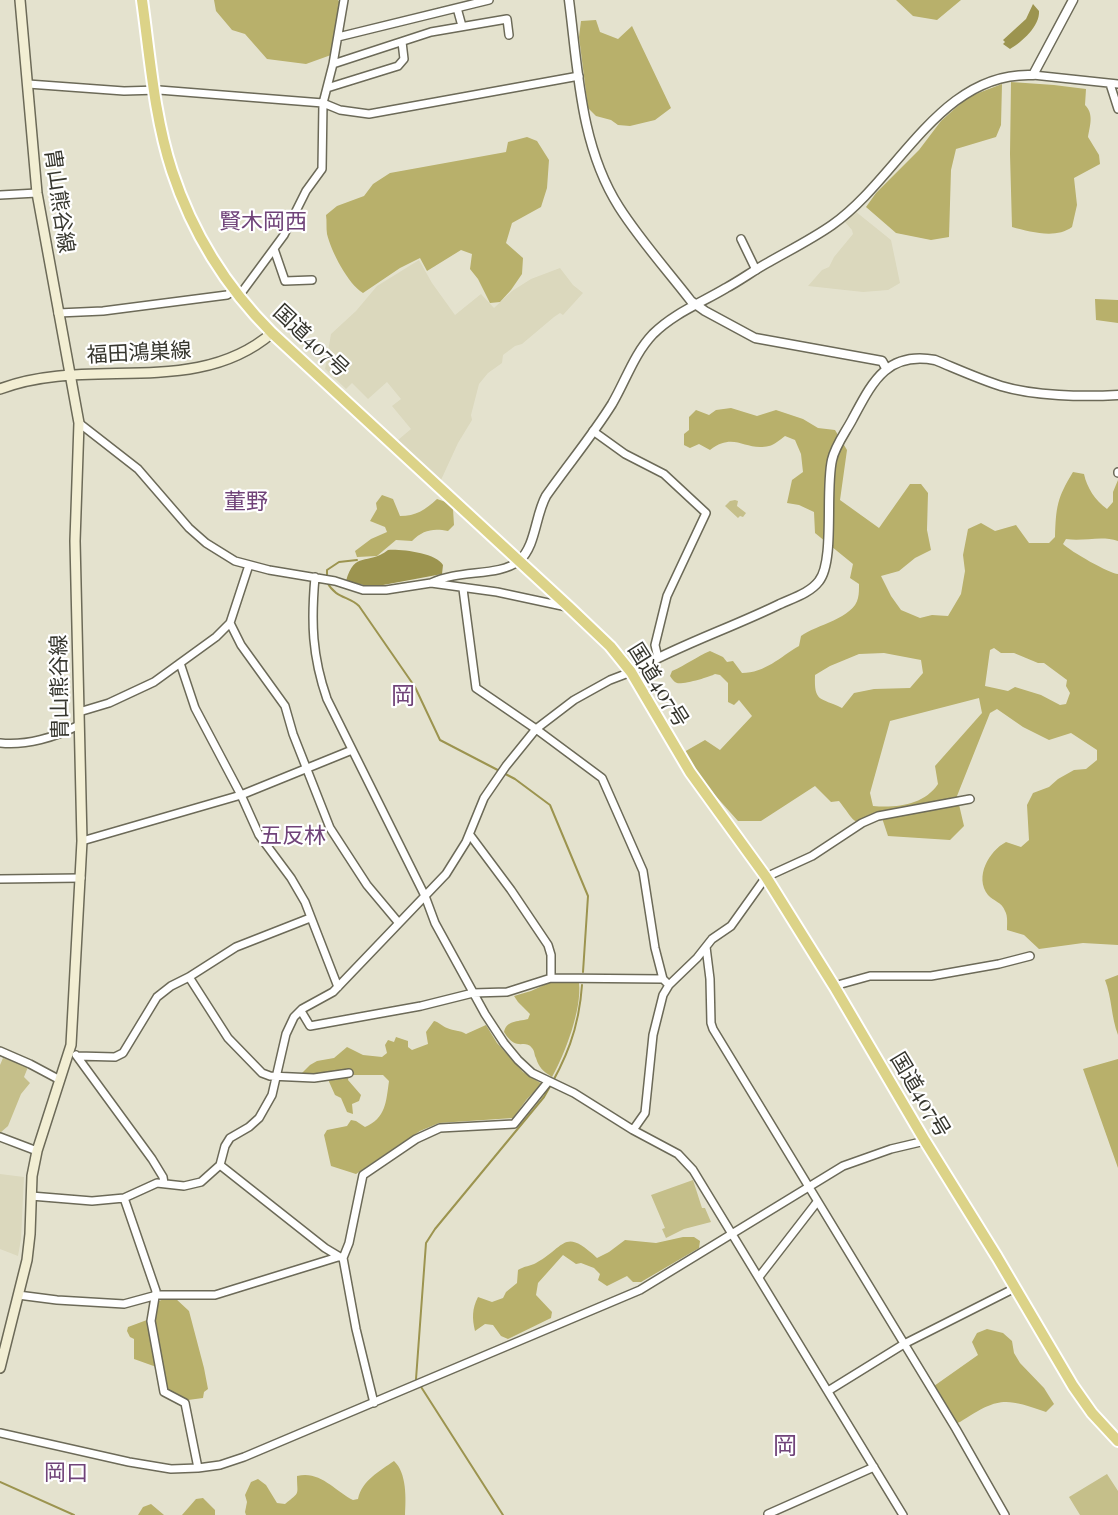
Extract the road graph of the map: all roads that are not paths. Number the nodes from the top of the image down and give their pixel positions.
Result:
1 (20, 0) edge
2 (142, 0) edge
3 (344, 0) edge
4 (489, 0) edge
5 (569, 0) edge
6 (1073, 0) edge
7 (457, 8) junction
8 (462, 26) junction
9 (509, 35) dead end
10 (338, 37) junction
11 (402, 42) junction
12 (333, 64) junction
13 (1033, 75) junction
14 (579, 76) junction
15 (28, 84) junction
16 (1114, 84) edge
17 (327, 88) junction
18 (155, 90) junction
19 (323, 103) junction
20 (1118, 109) edge
21 (37, 193) junction
22 (0, 195) edge
23 (741, 239) dead end
24 (274, 249) junction
25 (756, 270) junction
26 (312, 280) dead end
27 (237, 293) junction
28 (694, 305) junction
29 (58, 314) junction
30 (272, 333) junction
31 (886, 368) junction
32 (70, 374) junction
33 (1, 386) edge
34 (1118, 395) edge
35 (79, 423) junction
36 (593, 431) junction
37 (519, 561) junction
38 (249, 565) junction
39 (315, 577) junction
40 (431, 583) junction
41 (463, 589) junction
42 (570, 608) junction
43 (230, 622) junction
44 (658, 658) junction
45 (180, 663) junction
46 (631, 672) junction
47 (79, 712) junction
48 (79, 725) junction
49 (536, 729) junction
50 (0, 743) edge
51 (352, 750) junction
52 (308, 769) junction
53 (241, 795) junction
54 (970, 799) dead end
55 (470, 836) junction
56 (82, 841) junction
57 (766, 877) junction
58 (81, 878) junction
59 (0, 879) edge
60 (424, 896) junction
61 (310, 918) junction
62 (398, 922) junction
63 (706, 947) junction
64 (1030, 956) dead end
65 (189, 977) junction
66 (551, 978) junction
67 (663, 979) junction
68 (669, 986) junction
69 (834, 986) junction
70 (338, 987) junction
71 (473, 993) junction
72 (301, 1011) junction
73 (71, 1045) junction
74 (0, 1051) edge
75 (76, 1056) junction
76 (349, 1073) dead end
77 (277, 1076) junction
78 (60, 1080) junction
79 (548, 1082) junction
80 (633, 1130) junction
81 (0, 1137) edge
82 (925, 1141) junction
83 (37, 1151) junction
84 (220, 1165) junction
85 (164, 1183) junction
86 (809, 1186) junction
87 (31, 1196) junction
88 (124, 1198) junction
89 (817, 1202) junction
90 (732, 1233) junction
91 (340, 1257) junction
92 (759, 1277) junction
93 (1015, 1287) junction
94 (18, 1295) junction
95 (157, 1295) junction
96 (904, 1344) junction
97 (0, 1368) edge
98 (828, 1391) junction
99 (374, 1402) junction
100 (0, 1433) edge
101 (1118, 1441) edge
102 (874, 1467) junction
103 (198, 1468) junction
104 (768, 1514) edge
105 (903, 1515) edge
106 (1005, 1515) edge

1 - 15 main road, 胄山熊谷線
2 - 18 highway, 国道407号
3 - 10 street
4 - 7 street
5 - 14 street
6 - 13 street
7 - 8 street
7 - 10 street
8 - 9 street
8 - 11 street
10 - 12 street
11 - 12 street
11 - 17 street
12 - 17 street
13 - 16 street
13 - 25 street
14 - 19 street
14 - 28 street
15 - 18 street
15 - 21 main road, 胄山熊谷線
16 - 20 street
17 - 19 street
18 - 19 street
18 - 27 highway, 国道407号
19 - 24 street
21 - 22 street
21 - 29 main road, 胄山熊谷線
23 - 25 street
24 - 26 street
24 - 27 street
25 - 28 street
27 - 29 street
27 - 30 highway, 国道407号
28 - 31 street
28 - 36 street
29 - 32 main road, 胄山熊谷線
30 - 32 main road, 福田鴻巣線
30 - 37 highway, 国道407号
31 - 34 street
31 - 44 street
32 - 33 main road, 福田鴻巣線
32 - 35 main road, 胄山熊谷線
35 - 38 street
35 - 47 main road, 胄山熊谷線
36 - 37 street
36 - 44 street
37 - 40 street
37 - 42 highway, 国道407号
38 - 39 street
38 - 43 street
39 - 40 street
39 - 51 street
40 - 41 street
41 - 42 street
41 - 49 street
42 - 46 highway, 国道407号
43 - 45 street
43 - 52 street
44 - 46 street
45 - 47 street
45 - 53 street
46 - 49 street
46 - 57 highway, 国道407号
47 - 48 main road, 胄山熊谷線
48 - 50 street
48 - 56 main road, 胄山熊谷線
49 - 55 street
49 - 67 street
51 - 52 street
51 - 60 street
52 - 53 street
52 - 62 street
53 - 56 street
53 - 61 street
54 - 57 street
55 - 60 street
55 - 66 street
56 - 58 main road, 胄山熊谷線
57 - 63 street
57 - 69 highway, 国道407号
58 - 59 street
58 - 73 main road, 胄山熊谷線
60 - 62 street
60 - 71 street
61 - 65 street
61 - 70 street
62 - 70 street
63 - 68 street
63 - 86 street
64 - 69 street
65 - 75 street
65 - 77 street
66 - 67 street
66 - 71 street
67 - 68 street
68 - 80 street
69 - 82 highway, 国道407号
70 - 72 street
71 - 72 street
71 - 79 street
72 - 77 street
73 - 75 street
73 - 78 main road, 胄山熊谷線
74 - 78 street
75 - 85 street
76 - 77 street
77 - 84 street
78 - 83 main road, 胄山熊谷線
79 - 80 street
79 - 91 street
80 - 90 street
81 - 83 street
82 - 86 street
82 - 93 highway, 国道407号
83 - 87 main road, 胄山熊谷線
84 - 85 street
84 - 91 street
85 - 88 street
86 - 89 street
86 - 90 street
87 - 88 street
87 - 94 main road, 胄山熊谷線
88 - 95 street
89 - 92 street
89 - 96 street
90 - 92 street
90 - 99 street
91 - 95 street
91 - 99 street
92 - 98 street
93 - 96 street
93 - 101 highway, 国道407号
94 - 95 street
94 - 97 main road, 胄山熊谷線
95 - 103 street
96 - 98 street
96 - 106 street
98 - 102 street
99 - 103 street
100 - 103 street
102 - 104 street
102 - 105 street

